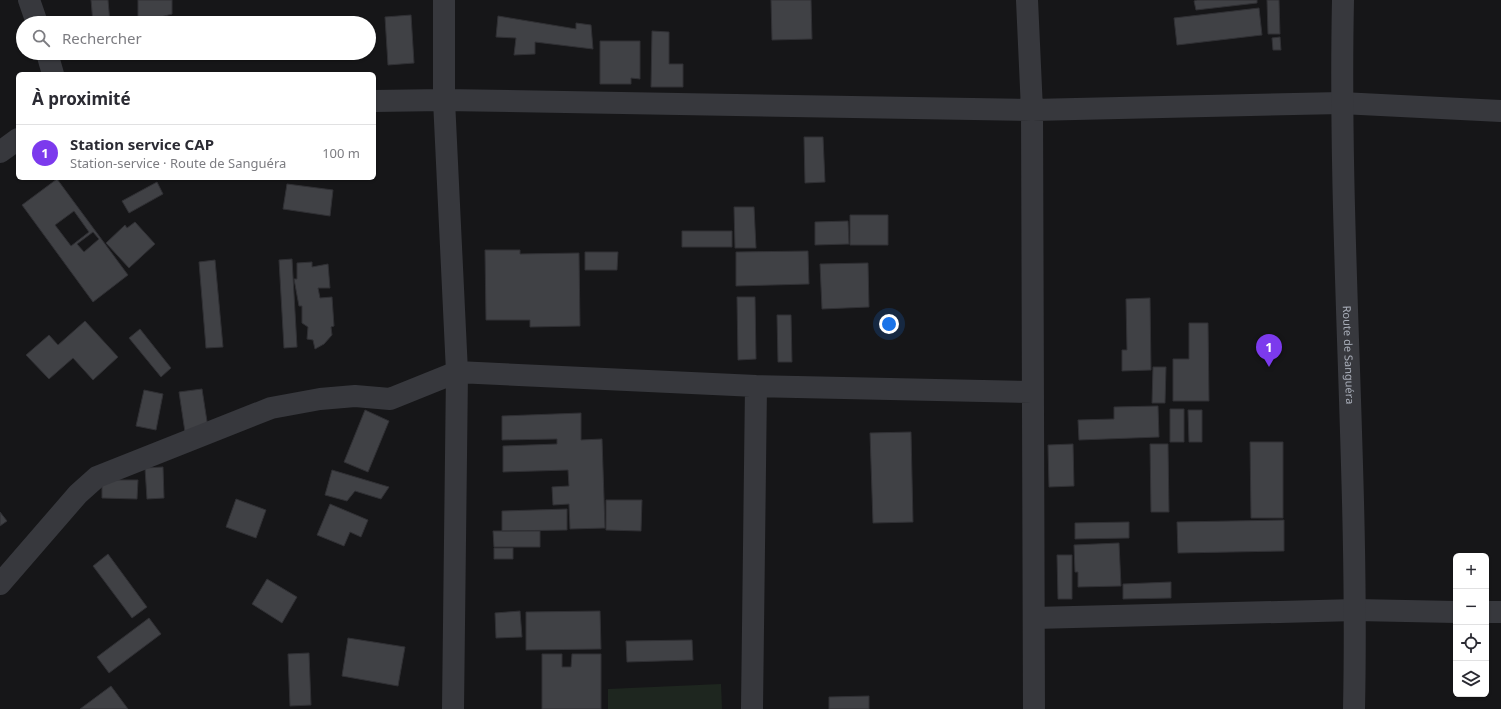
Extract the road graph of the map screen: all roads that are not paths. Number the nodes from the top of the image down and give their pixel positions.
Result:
1 (29, 0) edge
2 (444, 0) edge
3 (1027, 0) edge
4 (1343, 0) edge
5 (35, 16) edge
6 (48, 60) edge
7 (52, 72) edge
8 (376, 100) edge
9 (444, 100) junction
10 (1341, 103) junction
11 (1032, 110) junction
12 (1501, 111) edge
13 (16, 140) edge
14 (0, 152) edge
15 (457, 372) junction
16 (756, 386) junction
17 (1033, 392) junction
18 (0, 584) edge
19 (1356, 610) junction
20 (1453, 612) edge
21 (1489, 612) edge
22 (1501, 612) edge
23 (1034, 618) junction
24 (453, 709) edge
25 (752, 709) edge
26 (1034, 709) edge
27 (1354, 709) edge

1 - 5 street
2 - 9 street
3 - 11 street
4 - 10 street, Route de Sanguéra
6 - 7 street
8 - 9 street
9 - 11 street
9 - 15 street
10 - 11 street
10 - 12 street
10 - 19 street, Route de Sanguéra
11 - 17 street
13 - 14 street
15 - 16 street
15 - 18 street
15 - 24 street
16 - 17 street
16 - 25 street
17 - 23 street
19 - 20 street
19 - 23 street
19 - 27 street, Route de Sanguéra
21 - 22 street
23 - 26 street

